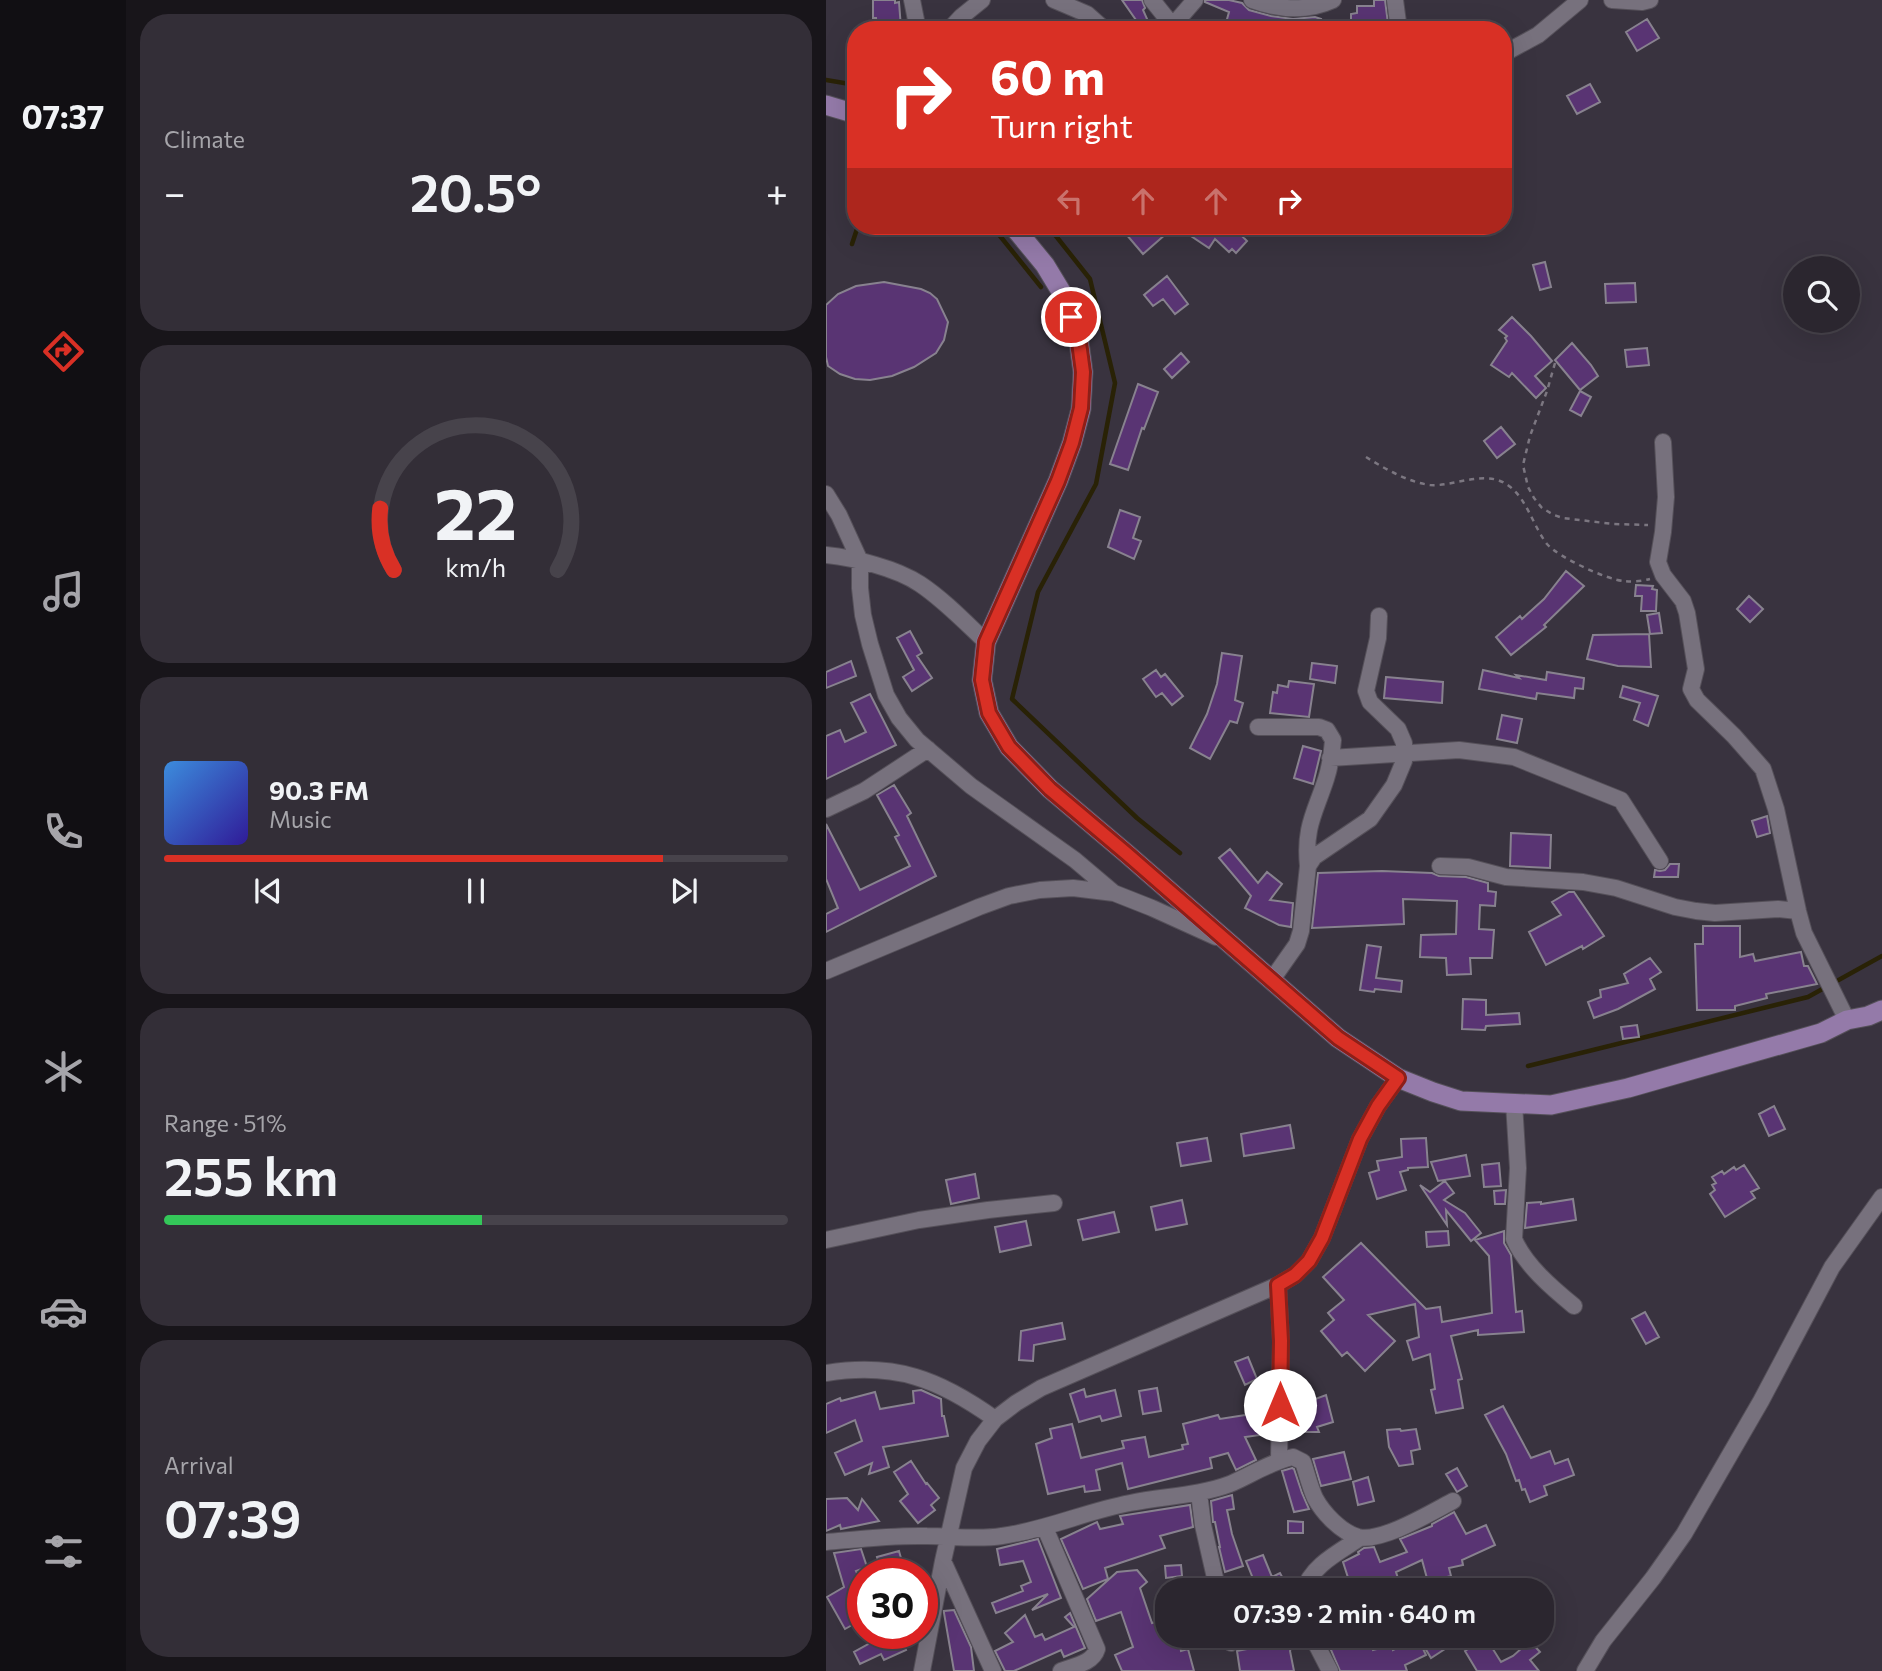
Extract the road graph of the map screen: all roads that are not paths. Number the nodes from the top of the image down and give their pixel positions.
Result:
1 (912, 0) edge
2 (982, 0) edge
3 (1054, 0) edge
4 (1152, 0) edge
5 (1195, 0) edge
6 (1252, 0) edge
7 (1333, 0) edge
8 (1395, 0) edge
9 (1580, 0) edge
10 (1612, 0) edge
11 (1650, 0) edge
12 (1087, 7) edge
13 (916, 21) edge
14 (957, 21) edge
15 (1098, 21) edge
16 (1166, 21) edge
17 (1176, 21) edge
18 (1398, 21) edge
19 (1512, 49) edge
20 (826, 105) edge
21 (847, 111) edge
22 (1020, 235) edge
23 (1663, 442) dead end
24 (826, 494) edge
25 (826, 555) edge
26 (860, 561) junction
27 (1380, 616) dead end
28 (986, 642) junction
29 (1258, 727) dead end
30 (928, 749) junction
31 (1404, 752) junction
32 (1330, 758) junction
33 (827, 810) edge
34 (1660, 861) dead end
35 (1308, 866) junction
36 (1440, 866) dead end
37 (1114, 893) junction
38 (1798, 911) junction
39 (1225, 940) junction
40 (826, 971) edge
41 (1271, 981) junction
42 (1882, 1010) edge
43 (1847, 1020) junction
44 (1398, 1078) junction
45 (1514, 1103) junction
46 (1882, 1197) edge
47 (1054, 1203) dead end
48 (826, 1240) edge
49 (1278, 1285) junction
50 (1574, 1306) dead end
51 (826, 1373) edge
52 (995, 1419) junction
53 (1279, 1460) junction
54 (1199, 1493) junction
55 (1453, 1501) dead end
56 (1045, 1528) junction
57 (948, 1536) junction
58 (1360, 1538) junction
59 (826, 1542) edge
60 (943, 1561) junction
61 (1215, 1578) edge
62 (1310, 1578) edge
63 (1318, 1648) edge
64 (922, 1671) edge
65 (993, 1671) edge
66 (1061, 1671) edge
67 (1330, 1671) edge
68 (1585, 1671) edge

1 - 13 street
2 - 14 street
3 - 12 street
4 - 16 street
5 - 17 street
6 - 7 street
8 - 18 street
9 - 19 street
10 - 11 street
12 - 15 street
20 - 21 main road
22 - 28 main road
23 - 38 street
24 - 26 street
25 - 26 street
26 - 28 street
26 - 30 street
27 - 31 street
28 - 39 main road
29 - 32 street
30 - 33 street
30 - 37 street
31 - 32 street
31 - 34 street
31 - 35 street
32 - 35 street
35 - 41 street
36 - 38 street
37 - 39 street
37 - 40 street
38 - 43 street
39 - 41 main road
41 - 44 main road
42 - 43 main road
43 - 45 main road
44 - 45 main road
44 - 49 street
45 - 50 street
46 - 68 street
47 - 48 street
49 - 52 street
49 - 53 street
51 - 52 street
52 - 57 street
53 - 54 street
53 - 58 street
54 - 56 street
54 - 61 street
55 - 58 street
56 - 57 street
56 - 66 street
57 - 59 street
57 - 60 street
58 - 62 street
60 - 64 street
60 - 65 street
63 - 67 street

